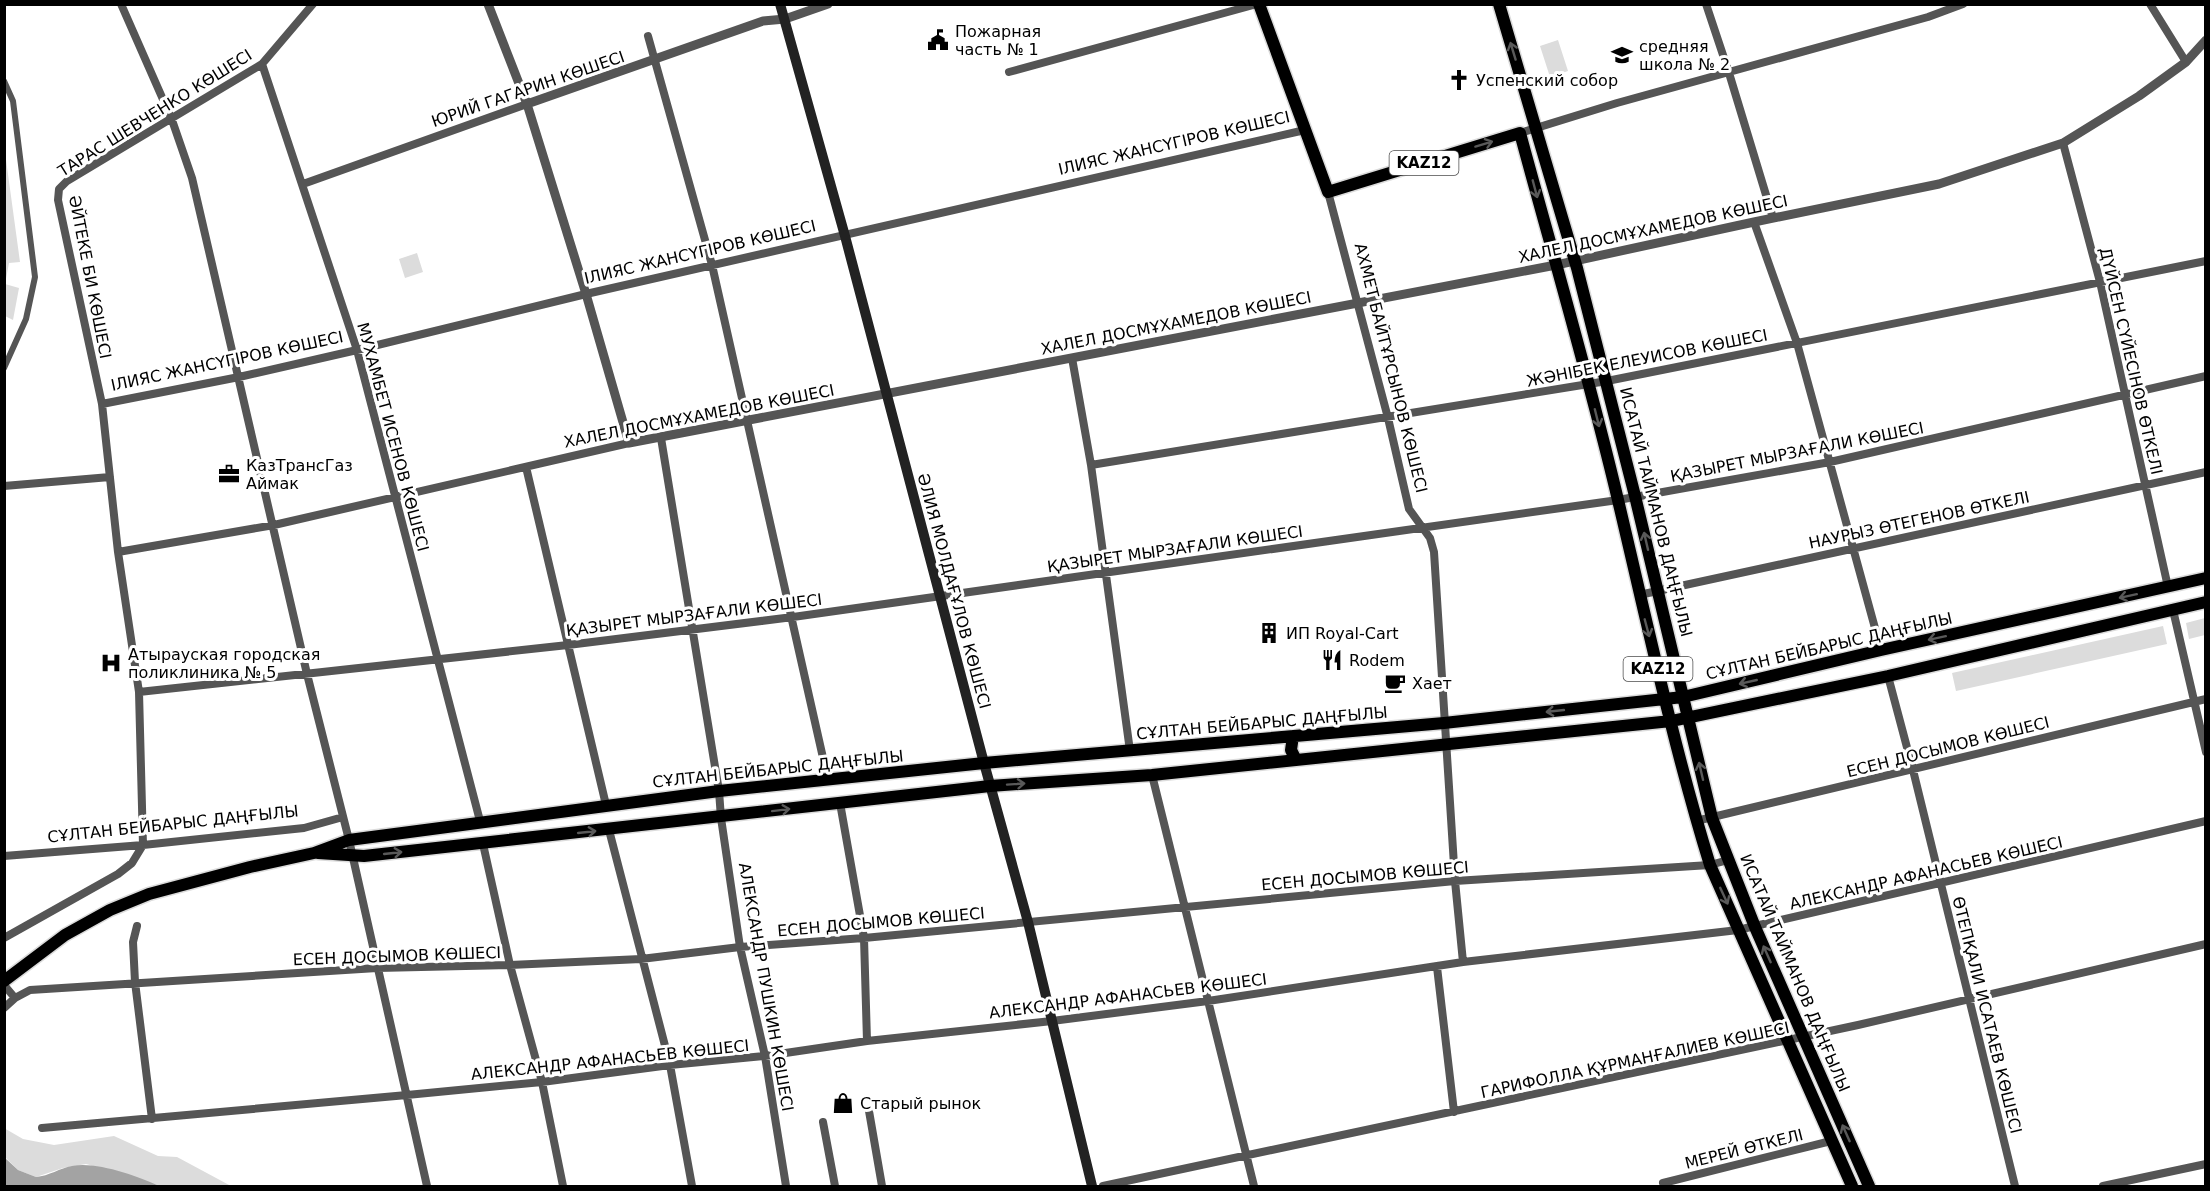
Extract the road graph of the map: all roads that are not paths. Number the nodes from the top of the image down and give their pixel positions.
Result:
1 (121, 4) edge
2 (313, 4) edge
3 (488, 4) edge
4 (828, 4) edge
5 (1258, 4) edge
6 (1498, 4) edge
7 (1706, 4) edge
8 (1963, 4) edge
9 (2150, 4) edge
10 (781, 5) edge
11 (785, 19) junction
12 (763, 21) junction
13 (648, 36) dead end
14 (2205, 40) edge
15 (653, 61) junction
16 (2186, 62) junction
17 (262, 64) junction
18 (1009, 72) dead end
19 (1729, 73) junction
20 (4, 81) edge
21 (527, 104) junction
22 (172, 120) junction
23 (1535, 128) junction
24 (1305, 130) junction
25 (1520, 133) junction
26 (2063, 143) junction
27 (303, 184) junction
28 (59, 189) joint
29 (1328, 192) junction
30 (1773, 218) junction
31 (1754, 222) junction
32 (845, 236) junction
33 (1575, 261) junction
34 (2205, 261) edge
35 (712, 265) junction
36 (1556, 265) junction
37 (2100, 282) junction
38 (586, 294) junction
39 (1359, 303) junction
40 (1797, 343) junction
41 (357, 351) junction
42 (1072, 358) junction
43 (4, 368) edge
44 (2205, 376) edge
45 (239, 377) junction
46 (1607, 381) junction
47 (1588, 384) junction
48 (888, 395) junction
49 (2125, 395) junction
50 (102, 404) junction
51 (1388, 418) junction
52 (747, 420) junction
53 (661, 438) junction
54 (629, 443) junction
55 (1830, 462) junction
56 (1091, 465) junction
57 (526, 467) junction
58 (2205, 472) edge
59 (110, 477) junction
60 (2145, 485) junction
61 (4, 486) edge
62 (396, 495) junction
63 (1635, 496) junction
64 (1618, 500) junction
65 (274, 525) junction
66 (1423, 527) junction
67 (1853, 548) junction
68 (118, 552) junction
69 (1105, 573) junction
70 (2205, 578) edge
71 (2168, 587) junction
72 (1658, 591) junction
73 (940, 595) junction
74 (1639, 595) junction
75 (2205, 602) edge
76 (2173, 610) junction
77 (793, 616) junction
78 (693, 630) junction
79 (568, 645) junction
80 (1881, 650) junction
81 (437, 660) junction
82 (307, 674) junction
83 (1888, 676) junction
84 (139, 692) junction
85 (1683, 697) junction
86 (1666, 699) junction
87 (2205, 699) edge
88 (2194, 702) junction
89 (1688, 718) junction
90 (1671, 721) junction
91 (1444, 723) junction
92 (1293, 736) junction
93 (1446, 744) junction
94 (1131, 751) junction
95 (2205, 752) edge
96 (1296, 760) junction
97 (984, 763) junction
98 (1913, 770) junction
99 (1152, 775) junction
100 (828, 780) junction
101 (990, 786) junction
102 (719, 791) junction
103 (840, 803) junction
104 (606, 805) junction
105 (343, 817) junction
106 (721, 818) junction
107 (1712, 818) junction
108 (480, 821) junction
109 (1696, 821) junction
110 (2205, 821) edge
111 (609, 830) junction
112 (349, 840) junction
113 (483, 844) junction
114 (143, 845) junction
115 (314, 853) junction
116 (4, 856) edge
117 (353, 857) junction
118 (1728, 860) junction
119 (1710, 865) junction
120 (1455, 880) junction
121 (1941, 884) junction
122 (1185, 907) junction
123 (1028, 922) junction
124 (137, 926) dead end
125 (1755, 927) junction
126 (1738, 930) junction
127 (4, 938) edge
128 (864, 938) junction
129 (2205, 944) edge
130 (740, 947) junction
131 (641, 959) junction
132 (1463, 962) junction
133 (510, 965) junction
134 (1437, 967) junction
135 (377, 968) junction
136 (135, 982) junction
137 (4, 983) edge
138 (15, 998) junction
139 (1969, 999) junction
140 (1208, 1001) junction
141 (4, 1008) edge
142 (1052, 1021) junction
143 (1804, 1037) junction
144 (867, 1041) junction
145 (1787, 1041) junction
146 (765, 1056) junction
147 (670, 1065) junction
148 (542, 1082) junction
149 (407, 1095) junction
150 (869, 1111) dead end
151 (1454, 1112) junction
152 (152, 1119) junction
153 (823, 1122) dead end
154 (42, 1128) dead end
155 (1831, 1141) junction
156 (1246, 1156) junction
157 (2205, 1164) edge
158 (1663, 1183) dead end
159 (427, 1186) edge
160 (563, 1186) edge
161 (692, 1186) edge
162 (786, 1186) edge
163 (835, 1186) edge
164 (882, 1186) edge
165 (1092, 1186) edge
166 (1103, 1186) edge
167 (1254, 1186) edge
168 (1852, 1186) edge
169 (1869, 1186) edge
170 (2015, 1186) edge
171 (2103, 1186) edge

1 - 22 street
2 - 17 street, ТАРАС ШЕВЧЕНКО КӨШЕСІ
3 - 21 street
4 - 11 street, ЮРИЙ ГАГАРИН КӨШЕСІ
5 - 18 street
5 - 24 main road, АХМЕТ БАЙТҰРСЫНОВ КӨШЕСІ
23 -> 6 main road, ИСАТАЙ ТАЙМАНОВ ДАҢҒЫЛЫ / KAZ12
7 - 19 street
8 - 19 street
9 - 16 street
10 - 11 main road, ӘЛИЯ МОЛДАҒҰЛОВ КӨШЕСІ
10 - 12 street, ЮРИЙ ГАГАРИН КӨШЕСІ
11 - 12 street, ЮРИЙ ГАГАРИН КӨШЕСІ
11 - 32 main road, ӘЛИЯ МОЛДАҒҰЛОВ КӨШЕСІ
12 - 15 street, ЮРИЙ ГАГАРИН КӨШЕСІ
13 - 15 street
14 - 16 street, ХАЛЕЛ ДОСМҰХАМЕДОВ КӨШЕСІ
15 - 21 street, ЮРИЙ ГАГАРИН КӨШЕСІ
15 - 35 street
16 - 26 street, ХАЛЕЛ ДОСМҰХАМЕДОВ КӨШЕСІ
17 - 22 street, ТАРАС ШЕВЧЕНКО КӨШЕСІ
17 - 27 street, МУХАМБЕТ ИСЕНОВ КӨШЕСІ
19 - 23 street
19 - 30 street
20 - 43 street
21 - 27 street, ЮРИЙ ГАГАРИН КӨШЕСІ
21 - 38 street
22 - 28 street, ТАРАС ШЕВЧЕНКО КӨШЕСІ
22 - 45 street
23 - 25 street
23 - 33 main road, ИСАТАЙ ТАЙМАНОВ ДАҢҒЫЛЫ / KAZ12
24 - 29 main road, АХМЕТ БАЙТҰРСЫНОВ КӨШЕСІ
24 - 32 street, ІЛИЯС ЖАНСҮГІРОВ КӨШЕСІ
29 -> 25 main road, KAZ12
25 -> 36 main road, ИСАТАЙ ТАЙМАНОВ ДАҢҒЫЛЫ / KAZ12
26 - 30 street, ХАЛЕЛ ДОСМҰХАМЕДОВ КӨШЕСІ
26 - 37 street, ДҮЙСЕН СҮЙЕСІНОВ ӨТКЕЛІ
27 - 41 street, МУХАМБЕТ ИСЕНОВ КӨШЕСІ
28 - 50 street, ӘЙТЕКЕ БИ КӨШЕСІ
29 - 39 street, АХМЕТ БАЙТҰРСЫНОВ КӨШЕСІ
30 - 31 street, ХАЛЕЛ ДОСМҰХАМЕДОВ КӨШЕСІ
31 - 33 street, ХАЛЕЛ ДОСМҰХАМЕДОВ КӨШЕСІ
31 - 40 street
32 - 35 street, ІЛИЯС ЖАНСҮГІРОВ КӨШЕСІ
32 - 48 main road, ӘЛИЯ МОЛДАҒҰЛОВ КӨШЕСІ
33 - 36 street, ХАЛЕЛ ДОСМҰХАМЕДОВ КӨШЕСІ
33 - 46 main road, ИСАТАЙ ТАЙМАНОВ ДАҢҒЫЛЫ / KAZ12
34 - 37 street, ЖӘНІБЕК ЕЛЕУИСОВ КӨШЕСІ
35 - 38 street, ІЛИЯС ЖАНСҮГІРОВ КӨШЕСІ
35 - 52 street
36 - 39 street, ХАЛЕЛ ДОСМҰХАМЕДОВ КӨШЕСІ
36 - 47 main road, ИСАТАЙ ТАЙМАНОВ ДАҢҒЫЛЫ / KAZ12
37 - 40 street, ЖӘНІБЕК ЕЛЕУИСОВ КӨШЕСІ
37 - 49 street, ДҮЙСЕН СҮЙЕСІНОВ ӨТКЕЛІ
38 - 41 street, ІЛИЯС ЖАНСҮГІРОВ КӨШЕСІ
38 - 54 street
39 - 42 street, ХАЛЕЛ ДОСМҰХАМЕДОВ КӨШЕСІ
39 - 51 street, АХМЕТ БАЙТҰРСЫНОВ КӨШЕСІ
40 - 46 street, ЖӘНІБЕК ЕЛЕУИСОВ КӨШЕСІ
40 - 55 street
41 - 45 street, ІЛИЯС ЖАНСҮГІРОВ КӨШЕСІ
41 - 62 street, МУХАМБЕТ ИСЕНОВ КӨШЕСІ
42 - 48 street, ХАЛЕЛ ДОСМҰХАМЕДОВ КӨШЕСІ
42 - 56 street
44 - 49 street, ҚАЗЫРЕТ МЫРЗАҒАЛИ КӨШЕСІ
45 - 50 street, ІЛИЯС ЖАНСҮГІРОВ КӨШЕСІ
45 - 65 street
46 - 47 street, ЖӘНІБЕК ЕЛЕУИСОВ КӨШЕСІ
46 - 63 main road, ИСАТАЙ ТАЙМАНОВ ДАҢҒЫЛЫ / KAZ12
47 - 51 street, ЖӘНІБЕК ЕЛЕУИСОВ КӨШЕСІ
47 -> 64 main road, ИСАТАЙ ТАЙМАНОВ ДАҢҒЫЛЫ / KAZ12
48 - 52 street, ХАЛЕЛ ДОСМҰХАМЕДОВ КӨШЕСІ
48 - 73 main road, ӘЛИЯ МОЛДАҒҰЛОВ КӨШЕСІ
49 - 55 street, ҚАЗЫРЕТ МЫРЗАҒАЛИ КӨШЕСІ
49 - 60 street, ДҮЙСЕН СҮЙЕСІНОВ ӨТКЕЛІ
50 - 59 street, ӘЙТЕКЕ БИ КӨШЕСІ
51 - 56 street, ЖӘНІБЕК ЕЛЕУИСОВ КӨШЕСІ
51 - 66 street, АХМЕТ БАЙТҰРСЫНОВ КӨШЕСІ
52 - 53 street, ХАЛЕЛ ДОСМҰХАМЕДОВ КӨШЕСІ
52 - 77 street
53 - 54 street, ХАЛЕЛ ДОСМҰХАМЕДОВ КӨШЕСІ
53 - 78 street, АЛЕКСАНДР ПУШКИН КӨШЕСІ
54 - 57 street, ХАЛЕЛ ДОСМҰХАМЕДОВ КӨШЕСІ
55 - 63 street, ҚАЗЫРЕТ МЫРЗАҒАЛИ КӨШЕСІ
55 - 67 street
56 - 69 street
57 - 62 street, ХАЛЕЛ ДОСМҰХАМЕДОВ КӨШЕСІ
57 - 79 street
58 - 60 street, НАУРЫЗ ӨТЕГЕНОВ ӨТКЕЛІ
59 - 61 street
59 - 68 street, ӘЙТЕКЕ БИ КӨШЕСІ
60 - 67 street, НАУРЫЗ ӨТЕГЕНОВ ӨТКЕЛІ
60 - 71 street, ДҮЙСЕН СҮЙЕСІНОВ ӨТКЕЛІ
62 - 65 street, ХАЛЕЛ ДОСМҰХАМЕДОВ КӨШЕСІ
62 - 81 street, МУХАМБЕТ ИСЕНОВ КӨШЕСІ
63 - 64 street, ҚАЗЫРЕТ МЫРЗАҒАЛИ КӨШЕСІ
72 -> 63 main road, ИСАТАЙ ТАЙМАНОВ ДАҢҒЫЛЫ / KAZ12
64 - 66 street, ҚАЗЫРЕТ МЫРЗАҒАЛИ КӨШЕСІ
64 - 74 main road, ИСАТАЙ ТАЙМАНОВ ДАҢҒЫЛЫ / KAZ12
65 - 68 street, ХАЛЕЛ ДОСМҰХАМЕДОВ КӨШЕСІ
65 - 82 street
66 - 69 street, ҚАЗЫРЕТ МЫРЗАҒАЛИ КӨШЕСІ
66 - 91 street, АХМЕТ БАЙТҰРСЫНОВ КӨШЕСІ
67 - 72 street, НАУРЫЗ ӨТЕГЕНОВ ӨТКЕЛІ
67 - 80 street
68 - 84 street, ӘЙТЕКЕ БИ КӨШЕСІ
69 - 73 street, ҚАЗЫРЕТ МЫРЗАҒАЛИ КӨШЕСІ
69 - 94 street
70 - 71 main road, СҰЛТАН БЕЙБАРЫС ДАҢҒЫЛЫ
71 -> 80 main road, СҰЛТАН БЕЙБАРЫС ДАҢҒЫЛЫ
72 - 74 street, НАУРЫЗ ӨТЕГЕНОВ ӨТКЕЛІ
72 - 85 main road, ИСАТАЙ ТАЙМАНОВ ДАҢҒЫЛЫ / KAZ12
73 - 77 street, ҚАЗЫРЕТ МЫРЗАҒАЛИ КӨШЕСІ
73 - 97 main road, ӘЛИЯ МОЛДАҒҰЛОВ КӨШЕСІ
74 -> 86 main road, ИСАТАЙ ТАЙМАНОВ ДАҢҒЫЛЫ / KAZ12
75 - 76 main road, СҰЛТАН БЕЙБАРЫС ДАҢҒЫЛЫ
76 - 83 main road, СҰЛТАН БЕЙБАРЫС ДАҢҒЫЛЫ
76 - 88 street
77 - 78 street, ҚАЗЫРЕТ МЫРЗАҒАЛИ КӨШЕСІ
77 - 100 street
78 - 79 street, ҚАЗЫРЕТ МЫРЗАҒАЛИ КӨШЕСІ
78 - 102 street, АЛЕКСАНДР ПУШКИН КӨШЕСІ
79 - 81 street, ҚАЗЫРЕТ МЫРЗАҒАЛИ КӨШЕСІ
79 - 104 street
80 -> 85 main road, СҰЛТАН БЕЙБАРЫС ДАҢҒЫЛЫ
81 - 82 street, ҚАЗЫРЕТ МЫРЗАҒАЛИ КӨШЕСІ
81 - 108 street, МУХАМБЕТ ИСЕНОВ КӨШЕСІ
82 - 84 street, ҚАЗЫРЕТ МЫРЗАҒАЛИ КӨШЕСІ
82 - 105 street
83 - 89 main road, СҰЛТАН БЕЙБАРЫС ДАҢҒЫЛЫ
83 - 98 street, ӨТЕПҚАЛИ ИСАТАЕВ КӨШЕСІ
84 - 114 street, ӘЙТЕКЕ БИ КӨШЕСІ
85 - 86 main road, СҰЛТАН БЕЙБАРЫС ДАҢҒЫЛЫ
85 - 89 main road, ИСАТАЙ ТАЙМАНОВ ДАҢҒЫЛЫ / KAZ12
86 - 90 main road, ИСАТАЙ ТАЙМАНОВ ДАҢҒЫЛЫ / KAZ12
86 -> 91 main road, СҰЛТАН БЕЙБАРЫС ДАҢҒЫЛЫ
87 - 88 street, ЕСЕН ДОСЫМОВ КӨШЕСІ
88 - 95 street
88 - 98 street, ЕСЕН ДОСЫМОВ КӨШЕСІ
89 - 90 main road, СҰЛТАН БЕЙБАРЫС ДАҢҒЫЛЫ
107 -> 89 main road, ИСАТАЙ ТАЙМАНОВ ДАҢҒЫЛЫ / KAZ12
90 - 93 main road, СҰЛТАН БЕЙБАРЫС ДАҢҒЫЛЫ
90 - 109 main road, ИСАТАЙ ТАЙМАНОВ ДАҢҒЫЛЫ / KAZ12
91 - 92 main road, СҰЛТАН БЕЙБАРЫС ДАҢҒЫЛЫ
91 - 93 street, АХМЕТ БАЙТҰРСЫНОВ КӨШЕСІ
92 - 94 main road, СҰЛТАН БЕЙБАРЫС ДАҢҒЫЛЫ
92 - 96 main road
93 - 96 main road, СҰЛТАН БЕЙБАРЫС ДАҢҒЫЛЫ
93 - 120 street, АХМЕТ БАЙТҰРСЫНОВ КӨШЕСІ
94 - 97 main road, СҰЛТАН БЕЙБАРЫС ДАҢҒЫЛЫ
96 - 99 main road, СҰЛТАН БЕЙБАРЫС ДАҢҒЫЛЫ
97 - 100 main road, СҰЛТАН БЕЙБАРЫС ДАҢҒЫЛЫ
97 - 101 main road, ӘЛИЯ МОЛДАҒҰЛОВ КӨШЕСІ
98 - 107 street, ЕСЕН ДОСЫМОВ КӨШЕСІ
98 - 121 street, ӨТЕПҚАЛИ ИСАТАЕВ КӨШЕСІ
101 -> 99 main road, СҰЛТАН БЕЙБАРЫС ДАҢҒЫЛЫ
99 - 122 street
100 - 102 main road, СҰЛТАН БЕЙБАРЫС ДАҢҒЫЛЫ
101 - 103 main road, СҰЛТАН БЕЙБАРЫС ДАҢҒЫЛЫ
101 - 123 main road, ӘЛИЯ МОЛДАҒҰЛОВ КӨШЕСІ
102 - 104 main road, СҰЛТАН БЕЙБАРЫС ДАҢҒЫЛЫ
102 - 106 street, АЛЕКСАНДР ПУШКИН КӨШЕСІ
106 -> 103 main road, СҰЛТАН БЕЙБАРЫС ДАҢҒЫЛЫ
103 - 128 street
104 - 108 main road, СҰЛТАН БЕЙБАРЫС ДАҢҒЫЛЫ
105 - 112 street
105 - 114 street, СҰЛТАН БЕЙБАРЫС ДАҢҒЫЛЫ
106 - 111 main road, СҰЛТАН БЕЙБАРЫС ДАҢҒЫЛЫ
106 - 130 street, АЛЕКСАНДР ПУШКИН КӨШЕСІ
107 - 109 street, ЕСЕН ДОСЫМОВ КӨШЕСІ
107 - 118 main road, ИСАТАЙ ТАЙМАНОВ ДАҢҒЫЛЫ / KAZ12
108 - 112 main road, СҰЛТАН БЕЙБАРЫС ДАҢҒЫЛЫ
109 - 119 main road, ИСАТАЙ ТАЙМАНОВ ДАҢҒЫЛЫ / KAZ12
110 - 121 street, АЛЕКСАНДР АФАНАСЬЕВ КӨШЕСІ
113 -> 111 main road, СҰЛТАН БЕЙБАРЫС ДАҢҒЫЛЫ
111 - 131 street
112 - 115 main road, СҰЛТАН БЕЙБАРЫС ДАҢҒЫЛЫ
112 - 117 street
117 -> 113 main road, СҰЛТАН БЕЙБАРЫС ДАҢҒЫЛЫ
113 - 133 street
114 - 116 street, СҰЛТАН БЕЙБАРЫС ДАҢҒЫЛЫ
114 - 127 street
115 - 117 main road, СҰЛТАН БЕЙБАРЫС ДАҢҒЫЛЫ
115 - 137 main road, СҰЛТАН БЕЙБАРЫС ДАҢҒЫЛЫ
117 - 135 street
118 - 119 street, ЕСЕН ДОСЫМОВ КӨШЕСІ
118 - 125 main road, ИСАТАЙ ТАЙМАНОВ ДАҢҒЫЛЫ / KAZ12
119 - 120 street, ЕСЕН ДОСЫМОВ КӨШЕСІ
119 -> 126 main road, ИСАТАЙ ТАЙМАНОВ ДАҢҒЫЛЫ / KAZ12
120 - 122 street, ЕСЕН ДОСЫМОВ КӨШЕСІ
120 - 132 street, АХМЕТ БАЙТҰРСЫНОВ КӨШЕСІ
121 - 125 street, АЛЕКСАНДР АФАНАСЬЕВ КӨШЕСІ
121 - 139 street, ӨТЕПҚАЛИ ИСАТАЕВ КӨШЕСІ
122 - 123 street, ЕСЕН ДОСЫМОВ КӨШЕСІ
122 - 140 street
123 - 128 street, ЕСЕН ДОСЫМОВ КӨШЕСІ
123 - 142 main road, ӘЛИЯ МОЛДАҒҰЛОВ КӨШЕСІ
124 - 136 street
125 - 126 street, АЛЕКСАНДР АФАНАСЬЕВ КӨШЕСІ
143 -> 125 main road, ИСАТАЙ ТАЙМАНОВ ДАҢҒЫЛЫ / KAZ12
126 - 132 street, АЛЕКСАНДР АФАНАСЬЕВ КӨШЕСІ
126 - 145 main road, ИСАТАЙ ТАЙМАНОВ ДАҢҒЫЛЫ / KAZ12
128 - 130 street, ЕСЕН ДОСЫМОВ КӨШЕСІ
128 - 144 street
129 - 139 street, ГАРИФОЛЛА ҚҰРМАНҒАЛИЕВ КӨШЕСІ
130 - 131 street, ЕСЕН ДОСЫМОВ КӨШЕСІ
130 - 146 street, АЛЕКСАНДР ПУШКИН КӨШЕСІ
131 - 133 street, ЕСЕН ДОСЫМОВ КӨШЕСІ
131 - 147 street
132 - 134 street, АЛЕКСАНДР АФАНАСЬЕВ КӨШЕСІ
133 - 135 street, ЕСЕН ДОСЫМОВ КӨШЕСІ
133 - 148 street
134 - 140 street, АЛЕКСАНДР АФАНАСЬЕВ КӨШЕСІ
134 - 151 street
135 - 136 street, ЕСЕН ДОСЫМОВ КӨШЕСІ
135 - 149 street
136 - 138 street, ЕСЕН ДОСЫМОВ КӨШЕСІ
136 - 152 street
137 - 138 street
138 - 141 street, ЕСЕН ДОСЫМОВ КӨШЕСІ
139 - 143 street, ГАРИФОЛЛА ҚҰРМАНҒАЛИЕВ КӨШЕСІ
139 - 170 street, ӨТЕПҚАЛИ ИСАТАЕВ КӨШЕСІ
140 - 142 street, АЛЕКСАНДР АФАНАСЬЕВ КӨШЕСІ
140 - 156 street
142 - 144 street, АЛЕКСАНДР АФАНАСЬЕВ КӨШЕСІ
142 - 165 main road, ӘЛИЯ МОЛДАҒҰЛОВ КӨШЕСІ
143 - 145 street, ГАРИФОЛЛА ҚҰРМАНҒАЛИЕВ КӨШЕСІ
169 -> 143 main road, ИСАТАЙ ТАЙМАНОВ ДАҢҒЫЛЫ / KAZ12
144 - 146 street, АЛЕКСАНДР АФАНАСЬЕВ КӨШЕСІ
145 - 151 street, ГАРИФОЛЛА ҚҰРМАНҒАЛИЕВ КӨШЕСІ
145 - 155 main road, ИСАТАЙ ТАЙМАНОВ ДАҢҒЫЛЫ / KAZ12
146 - 147 street, АЛЕКСАНДР АФАНАСЬЕВ КӨШЕСІ
146 - 162 street, АЛЕКСАНДР ПУШКИН КӨШЕСІ
147 - 148 street, АЛЕКСАНДР АФАНАСЬЕВ КӨШЕСІ
147 - 161 street
148 - 149 street, АЛЕКСАНДР АФАНАСЬЕВ КӨШЕСІ
148 - 160 street
149 - 152 street, АЛЕКСАНДР АФАНАСЬЕВ КӨШЕСІ
149 - 159 street
150 - 164 street
151 - 156 street, ГАРИФОЛЛА ҚҰРМАНҒАЛИЕВ КӨШЕСІ
152 - 154 street, АЛЕКСАНДР АФАНАСЬЕВ КӨШЕСІ
153 - 163 street
155 - 158 street, МЕРЕЙ ӨТКЕЛІ
155 - 168 main road, ИСАТАЙ ТАЙМАНОВ ДАҢҒЫЛЫ / KAZ12
156 - 166 street, ГАРИФОЛЛА ҚҰРМАНҒАЛИЕВ КӨШЕСІ
156 - 167 street
157 - 171 street

